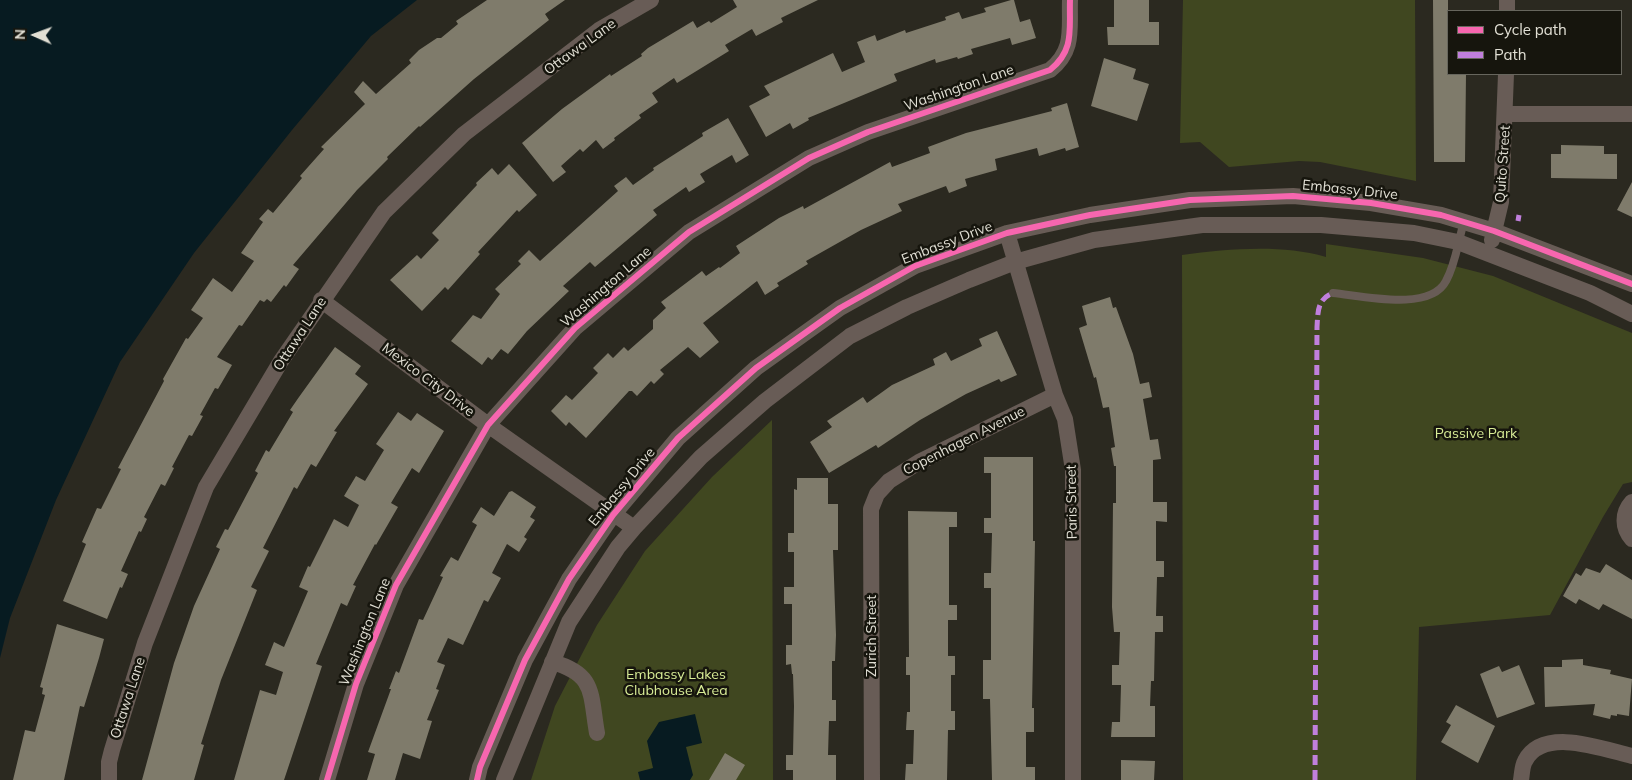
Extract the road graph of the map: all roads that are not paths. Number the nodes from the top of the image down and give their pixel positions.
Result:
1 (651, 0) edge
2 (1070, 0) edge
3 (1506, 75) edge
4 (1506, 114) junction
5 (1632, 114) edge
6 (1464, 222) junction
7 (1494, 231) junction
8 (1007, 233) junction
9 (1458, 242) junction
10 (1488, 252) junction
11 (1015, 262) junction
12 (1632, 284) edge
13 (1334, 293) dead end
14 (322, 300) junction
15 (1632, 314) edge
16 (1055, 395) junction
17 (488, 425) junction
18 (877, 494) joint
19 (1632, 502) edge
20 (613, 514) junction
21 (634, 528) junction
22 (1632, 539) edge
23 (552, 662) junction
24 (597, 733) dead end
25 (1632, 756) edge
26 (109, 780) edge
27 (328, 780) edge
28 (477, 780) edge
29 (504, 780) edge
30 (872, 780) edge
31 (1073, 780) edge
32 (1521, 780) edge

1 - 14 street, Ottawa Lane
2 - 17 street, Washington Lane
3 - 4 street, Quito Street
4 - 5 street
4 - 7 street, Quito Street
6 - 7 street, Embassy Drive
6 - 8 street, Embassy Drive
6 - 9 lane
7 - 10 street, Quito Street
7 - 12 street, Embassy Drive
8 - 11 street, Paris Street
8 - 20 street, Embassy Drive
9 - 10 street
9 - 11 street
9 - 13 lane
10 - 15 street
11 - 16 street, Paris Street
11 - 21 street
14 - 17 street, Mexico City Drive
14 - 26 street, Ottawa Lane
16 - 18 street, Copenhagen Avenue
16 - 31 street, Paris Street
17 - 20 street, Mexico City Drive
17 - 27 street, Washington Lane
18 - 30 street, Zurich Street
19 - 22 street
20 - 21 street, Mexico City Drive
20 - 28 street, Embassy Drive
21 - 23 street
23 - 24 street
23 - 29 street
25 - 32 street

